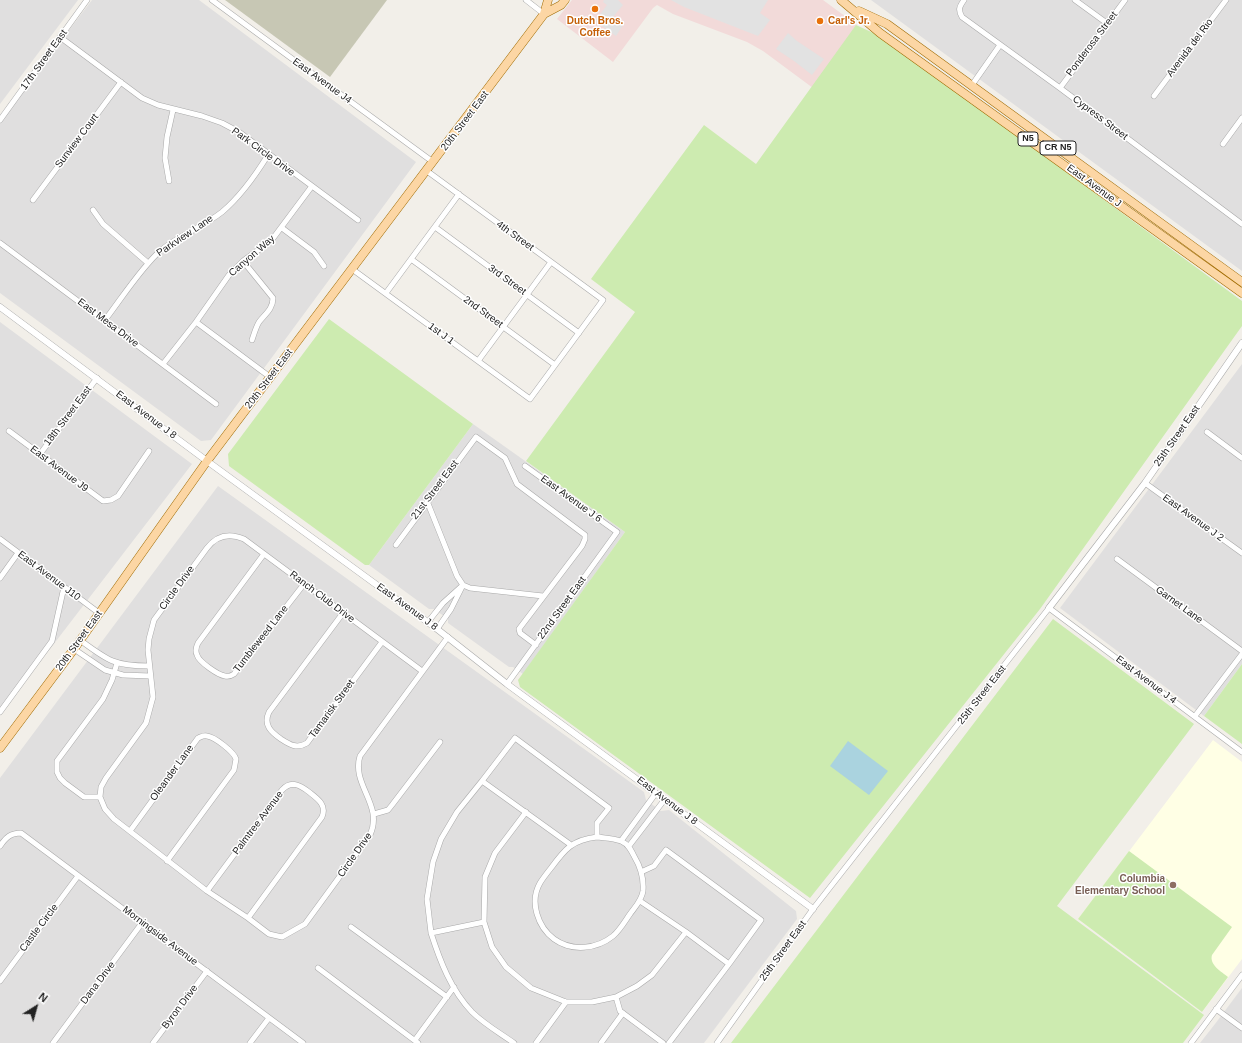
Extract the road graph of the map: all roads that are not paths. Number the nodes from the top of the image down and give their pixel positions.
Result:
1 (87, 0) edge
2 (212, 0) edge
3 (526, 0) edge
4 (548, 0) edge
5 (565, 0) edge
6 (841, 0) edge
7 (964, 0) edge
8 (1075, 0) edge
9 (1125, 0) edge
10 (1226, 0) edge
11 (850, 6) junction
12 (544, 14) junction
13 (1108, 24) junction
14 (60, 36) junction
15 (1000, 45) junction
16 (121, 82) junction
17 (972, 85) junction
18 (1060, 88) junction
19 (1154, 96) dead end
20 (173, 110) junction
21 (1242, 118) edge
22 (0, 120) edge
23 (1223, 144) dead end
24 (268, 155) junction
25 (433, 162) junction
26 (427, 171) junction
27 (169, 181) dead end
28 (312, 186) junction
29 (459, 194) junction
30 (33, 200) dead end
31 (93, 210) dead end
32 (358, 220) dead end
33 (1242, 224) edge
34 (435, 227) junction
35 (282, 228) junction
36 (0, 243) edge
37 (411, 259) junction
38 (243, 261) junction
39 (551, 262) junction
40 (148, 263) junction
41 (324, 266) dead end
42 (352, 269) junction
43 (1242, 282) edge
44 (386, 293) junction
45 (1242, 293) edge
46 (527, 295) junction
47 (0, 307) edge
48 (105, 320) junction
49 (196, 322) junction
50 (503, 327) junction
51 (579, 333) junction
52 (252, 340) dead end
53 (1242, 343) edge
54 (478, 361) junction
55 (163, 364) junction
56 (555, 365) junction
57 (97, 378) junction
58 (270, 378) junction
59 (216, 404) dead end
60 (9, 431) dead end
61 (1206, 432) dead end
62 (149, 451) dead end
63 (40, 454) junction
64 (1242, 458) edge
65 (207, 461) junction
66 (525, 466) dead end
67 (1145, 482) junction
68 (427, 501) junction
69 (617, 532) joint
70 (217, 538) joint
71 (0, 539) edge
72 (396, 544) dead end
73 (18, 553) junction
74 (1242, 553) edge
75 (264, 554) junction
76 (1117, 559) dead end
77 (0, 578) edge
78 (304, 584) junction
79 (463, 585) junction
80 (64, 587) junction
81 (543, 596) junction
82 (1050, 608) junction
83 (99, 613) junction
84 (342, 613) junction
85 (428, 622) junction
86 (437, 629) junction
87 (448, 638) junction
88 (80, 640) junction
89 (382, 642) junction
90 (536, 645) junction
91 (74, 648) junction
92 (1242, 653) edge
93 (117, 663) junction
94 (149, 666) junction
95 (422, 671) junction
96 (114, 673) junction
97 (150, 676) junction
98 (507, 684) junction
99 (0, 712) edge
100 (1195, 716) junction
101 (440, 742) dead end
102 (0, 748) edge
103 (1242, 752) edge
104 (482, 781) junction
105 (656, 793) junction
106 (100, 798) junction
107 (665, 799) junction
108 (526, 812) junction
109 (374, 814) junction
110 (130, 831) junction
111 (596, 837) junction
112 (621, 841) junction
113 (571, 845) junction
114 (0, 846) edge
115 (629, 846) junction
116 (167, 861) junction
117 (641, 872) junction
118 (78, 876) junction
119 (207, 891) junction
120 (640, 901) junction
121 (813, 909) junction
122 (248, 918) junction
123 (484, 922) junction
124 (142, 923) junction
125 (351, 927) dead end
126 (686, 932) junction
127 (431, 933) junction
128 (729, 964) junction
129 (318, 968) dead end
130 (207, 971) junction
131 (1242, 975) edge
132 (0, 981) edge
133 (454, 988) junction
134 (447, 997) junction
135 (616, 997) junction
136 (566, 1002) junction
137 (1216, 1009) junction
138 (623, 1014) junction
139 (269, 1018) junction
140 (1242, 1028) edge
141 (416, 1042) edge
142 (53, 1043) edge
143 (153, 1043) edge
144 (250, 1043) edge
145 (303, 1043) edge
146 (514, 1043) edge
147 (536, 1043) edge
148 (601, 1043) edge
149 (663, 1043) edge
150 (669, 1043) edge
151 (716, 1043) edge
152 (1191, 1043) edge

1 - 14 street, 17th Street East
2 - 25 street, East Avenue J4
3 - 12 street
4 - 12 main road, 20th Street East
5 - 12 main road, 20th Street East
6 - 11 main road, East Avenue J / CR N5
7 - 15 street, Cypress Street
8 - 13 street
9 - 13 street, Ponderosa Street
10 - 19 street, Avenida del Rio
11 - 17 main road, East Avenue J / CR N5
11 - 45 main road, East Avenue J / N5
12 - 25 main road, 20th Street East
13 - 18 street, Ponderosa Street
14 - 16 street, Park Circle Drive
14 - 22 street, 17th Street East
15 - 17 street
15 - 18 street, Cypress Street
16 - 20 street, Park Circle Drive
16 - 30 street, Sunview Court
17 - 43 main road, East Avenue J / CR N5
18 - 33 street, Cypress Street
20 - 24 street, Park Circle Drive
20 - 27 street
21 - 23 street
24 - 28 street, Park Circle Drive
24 - 40 street, Parkview Lane
25 - 26 main road, 20th Street East
26 - 29 street, 4th Street
26 - 42 main road, 20th Street East
28 - 32 street, Park Circle Drive
28 - 35 street, Canyon Way
29 - 34 street
29 - 39 street, 4th Street
31 - 40 street
34 - 37 street
34 - 46 street, 3rd Street
35 - 38 street, Canyon Way
35 - 41 street
36 - 48 street, East Mesa Drive
37 - 44 street
37 - 50 street, 2nd Street
38 - 49 street, Canyon Way
38 - 52 street
39 - 46 street
39 - 51 street, 4th Street
40 - 48 street, Parkview Lane
42 - 44 street, 1st J 1
42 - 58 main road, 20th Street East
44 - 54 street, 1st J 1
46 - 50 street
46 - 51 street, 3rd Street
47 - 57 street, East Avenue J 8
48 - 55 street, East Mesa Drive
49 - 55 street, Canyon Way
49 - 58 street
50 - 54 street
50 - 56 street, 2nd Street
51 - 56 street
53 - 67 street, 25th Street East
54 - 56 street, 1st J 1
55 - 59 street, East Mesa Drive
57 - 63 street, 18th Street East
57 - 65 street, East Avenue J 8
58 - 65 main road, 20th Street East
60 - 63 street, East Avenue J9
61 - 64 street
62 - 63 street, East Avenue J9
65 - 83 main road, 20th Street East
65 - 85 street, East Avenue J 8
66 - 69 street, East Avenue J 6
67 - 74 street, East Avenue J 2
67 - 82 street, 25th Street East
68 - 72 street, 21st Street East
68 - 79 street
68 - 81 street, 21st Street East
69 - 90 street, 22nd Street East
70 - 75 street, Ranch Club Drive
70 - 94 street, Circle Drive
71 - 73 street, East Avenue J10
73 - 77 street
73 - 80 street, East Avenue J10
75 - 78 street, Ranch Club Drive
75 - 78 street, Tumbleweed Lane
76 - 92 street, Garnet Lane
78 - 84 street, Ranch Club Drive
79 - 81 street
79 - 85 street
79 - 86 street
80 - 83 street, East Avenue J10
80 - 99 street
81 - 90 street
82 - 100 street, East Avenue J 4
82 - 121 street, 25th Street East
83 - 88 main road, 20th Street East
84 - 89 street, Ranch Club Drive
84 - 89 street, Tamarisk Street
85 - 86 street, East Avenue J 8
86 - 87 street, East Avenue J 8
87 - 95 street
87 - 98 street, East Avenue J 8
88 - 91 main road, 20th Street East
88 - 93 street
89 - 95 street, Ranch Club Drive
90 - 98 street, 22nd Street East
91 - 96 street
91 - 102 main road, 20th Street East
92 - 100 street
93 - 94 street
93 - 96 street
94 - 97 street, Circle Drive
95 - 109 street
96 - 97 street
96 - 106 street
97 - 106 street, Circle Drive
98 - 105 street, East Avenue J 8
100 - 103 street, East Avenue J 4
101 - 109 street
104 - 108 street
104 - 111 street
104 - 127 street
105 - 107 street, East Avenue J 8
105 - 112 street
106 - 110 street
107 - 115 street
107 - 121 street, East Avenue J 8
108 - 113 street
108 - 123 street
109 - 122 street, Circle Drive
110 - 116 street
110 - 116 street, Oleander Lane
111 - 112 street
111 - 113 street
112 - 115 street
113 - 120 street
114 - 118 street, Morningside Avenue
115 - 117 street
116 - 119 street
117 - 120 street
117 - 128 street
118 - 124 street, Morningside Avenue
118 - 132 street, Castle Circle
119 - 122 street
119 - 122 street, Palmtree Avenue
120 - 126 street
121 - 151 street, 25th Street East
123 - 127 street
123 - 136 street
124 - 130 street, Morningside Avenue
124 - 142 street, Dana Drive
125 - 134 street
126 - 128 street
126 - 135 street
127 - 133 street
128 - 150 street
129 - 141 street
130 - 139 street, Morningside Avenue
130 - 143 street, Byron Drive
131 - 137 street
133 - 134 street
133 - 146 street
134 - 141 street
135 - 136 street
135 - 138 street
136 - 147 street
137 - 140 street
137 - 152 street
138 - 148 street
138 - 149 street
139 - 144 street
139 - 145 street, Morningside Avenue

